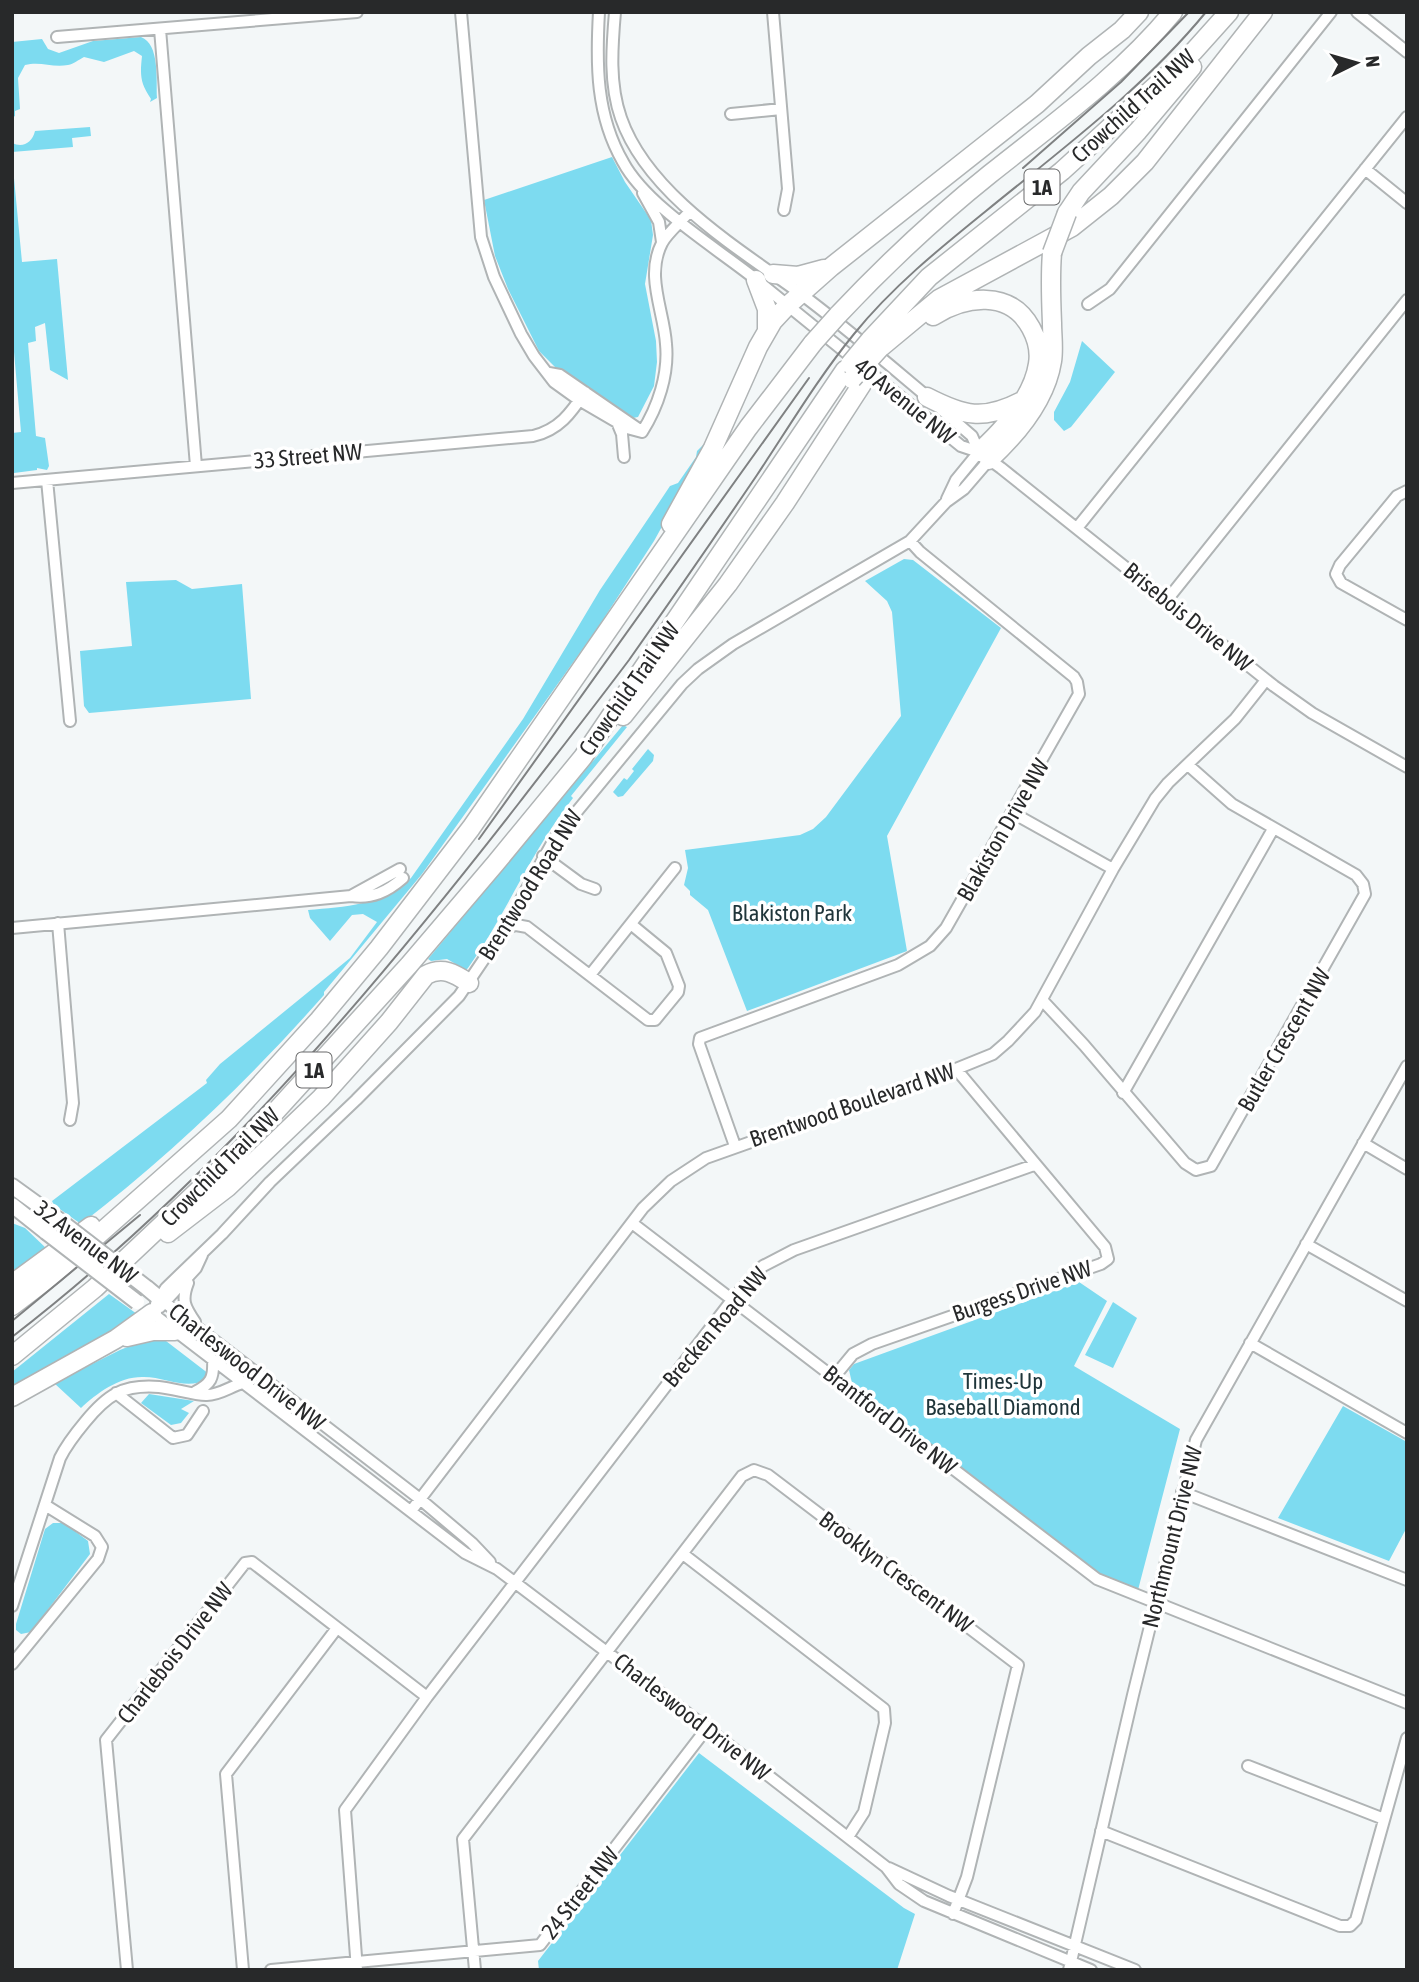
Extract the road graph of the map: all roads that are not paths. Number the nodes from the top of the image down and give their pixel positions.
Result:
1 (357, 12) edge
2 (461, 12) edge
3 (598, 12) edge
4 (614, 12) edge
5 (773, 12) edge
6 (1128, 12) edge
7 (1139, 12) edge
8 (1173, 12) edge
9 (1229, 12) edge
10 (1263, 12) edge
11 (1331, 12) edge
12 (1357, 12) edge
13 (160, 29) junction
14 (1213, 32) junction
15 (57, 37) dead end
16 (1407, 52) edge
17 (1089, 56) junction
18 (781, 109) junction
19 (731, 114) dead end
20 (1407, 117) edge
21 (1365, 169) junction
22 (637, 182) junction
23 (1407, 203) edge
24 (784, 210) dead end
25 (690, 211) junction
26 (680, 222) junction
27 (662, 242) junction
28 (831, 267) junction
29 (764, 277) junction
30 (793, 300) junction
31 (1407, 300) edge
32 (1088, 304) dead end
33 (767, 330) junction
34 (879, 347) junction
35 (853, 378) junction
36 (582, 396) junction
37 (927, 397) junction
38 (1022, 401) junction
39 (617, 422) junction
40 (642, 432) junction
41 (984, 456) junction
42 (624, 457) dead end
43 (196, 466) junction
44 (47, 480) junction
45 (12, 483) edge
46 (1407, 491) edge
47 (1077, 528) junction
48 (910, 541) junction
49 (649, 573) junction
50 (1167, 600) junction
51 (1407, 620) edge
52 (1266, 680) junction
53 (69, 721) dead end
54 (583, 757) junction
55 (1188, 765) junction
56 (1407, 767) edge
57 (1013, 813) junction
58 (1273, 830) junction
59 (543, 856) junction
60 (675, 868) dead end
61 (1113, 870) junction
62 (402, 874) dead end
63 (595, 889) dead end
64 (58, 923) junction
65 (632, 925) junction
66 (12, 928) edge
67 (505, 928) junction
68 (590, 975) junction
69 (469, 983) junction
70 (1043, 1001) junction
71 (1407, 1066) edge
72 (956, 1069) junction
73 (1123, 1093) junction
74 (70, 1120) dead end
75 (1363, 1143) junction
76 (735, 1146) junction
77 (1034, 1164) junction
78 (1407, 1169) edge
79 (12, 1186) edge
80 (142, 1196) junction
81 (12, 1205) edge
82 (632, 1223) junction
83 (1306, 1244) junction
84 (205, 1250) junction
85 (190, 1275) junction
86 (12, 1283) edge
87 (95, 1288) junction
88 (732, 1300) junction
89 (1407, 1301) edge
90 (153, 1304) junction
91 (12, 1306) edge
92 (201, 1330) junction
93 (175, 1331) junction
94 (117, 1339) junction
95 (1250, 1343) junction
96 (12, 1356) edge
97 (213, 1360) junction
98 (834, 1377) junction
99 (243, 1383) junction
100 (195, 1392) junction
101 (116, 1393) junction
102 (12, 1397) edge
103 (202, 1410) dead end
104 (1407, 1433) edge
105 (1182, 1492) junction
106 (420, 1499) junction
107 (45, 1505) junction
108 (411, 1511) junction
109 (683, 1554) junction
110 (497, 1569) junction
111 (1407, 1580) edge
112 (515, 1583) junction
113 (1156, 1604) junction
114 (12, 1606) edge
115 (337, 1628) junction
116 (607, 1652) junction
117 (12, 1664) edge
118 (427, 1698) junction
119 (1407, 1703) edge
120 (707, 1728) junction
121 (1407, 1738) edge
122 (1248, 1766) dead end
123 (1384, 1819) junction
124 (1101, 1831) junction
125 (848, 1837) junction
126 (886, 1867) junction
127 (959, 1900) junction
128 (953, 1913) junction
129 (1074, 1946) junction
130 (473, 1951) junction
131 (1070, 1965) edge
132 (357, 1966) edge
133 (127, 1970) edge
134 (243, 1970) edge
135 (271, 1970) edge
136 (475, 1970) edge
137 (1091, 1970) edge
138 (1135, 1970) edge

1 - 13 street
2 - 36 street
3 - 22 street, 40 Avenue NW
4 - 25 street, 40 Avenue NW
5 - 18 street
6 - 17 street
7 - 17 highway
8 - 49 highway, Crowchild Trail NW / 1A, bridge
9 - 14 highway, Crowchild Trail NW / 1A
10 - 34 highway
11 - 32 street
12 - 16 street
13 - 15 street
13 - 43 street
14 - 34 highway, Crowchild Trail NW / 1A
14 - 41 highway, bridge
17 - 28 highway
18 - 19 street
18 - 24 street
20 - 21 street
21 - 23 street
21 - 47 street
22 - 26 street, 40 Avenue NW
22 - 27 street
25 - 26 street
25 - 29 street, 40 Avenue NW
26 - 27 street
26 - 29 street, 40 Avenue NW
27 - 40 street
28 - 29 highway
28 - 30 highway
29 - 30 street, 40 Avenue NW
29 - 30 street, 40 Avenue NW
29 - 33 highway
30 - 33 highway
30 - 37 street, 40 Avenue NW
30 - 41 street, 40 Avenue NW
31 - 50 street
33 - 49 highway
34 - 35 highway, Crowchild Trail NW / 1A, bridge
34 - 38 highway
35 - 54 highway, Crowchild Trail NW / 1A
35 - 54 highway
36 - 39 street
36 - 40 street
36 - 43 street, 33 Street NW
37 - 38 highway
37 - 41 street, 40 Avenue NW
38 - 41 highway
39 - 40 street
39 - 42 street
41 - 47 street, Brisebois Drive NW
41 - 48 street, Brentwood Road NW
43 - 44 street, 33 Street NW
44 - 45 street, 33 Street NW
44 - 53 street
46 - 51 street
47 - 50 street, Brisebois Drive NW
48 - 57 street, Blakiston Drive NW
48 - 59 street, Brentwood Road NW
49 - 80 highway, Crowchild Trail NW / 1A
50 - 52 street, Brisebois Drive NW
52 - 55 street, Brentwood Boulevard NW
52 - 56 street, Brisebois Drive NW
54 - 87 highway, Crowchild Trail NW / 1A
55 - 58 street, Butler Crescent NW
55 - 61 street, Brentwood Boulevard NW
57 - 61 street
57 - 76 street, Blakiston Drive NW
58 - 73 street
58 - 73 street, Butler Crescent NW
59 - 63 street
59 - 67 street, Brentwood Road NW
60 - 65 street
61 - 70 street, Brentwood Boulevard NW
62 - 64 street
64 - 66 street
64 - 74 street
65 - 68 street
65 - 68 street
67 - 68 street
67 - 69 street, Brentwood Road NW
69 - 84 street, Brentwood Road NW
69 - 87 highway
70 - 72 street, Brentwood Boulevard NW
70 - 73 street, Butler Crescent NW
71 - 75 street, Northmount Drive NW
72 - 76 street, Brentwood Boulevard NW
72 - 77 street, Burgess Drive NW
75 - 78 street
75 - 83 street, Northmount Drive NW
76 - 82 street, Brentwood Boulevard NW
77 - 88 street, Brecken Road NW
77 - 98 street, Burgess Drive NW
79 - 90 main road, 32 Avenue NW, bridge
80 - 86 highway
80 - 91 highway, Crowchild Trail NW / 1A
81 - 90 main road, 32 Avenue NW, bridge
82 - 88 street, Brantford Drive NW
82 - 106 street, Brentwood Boulevard NW
83 - 89 street
83 - 95 street, Northmount Drive NW
84 - 85 street, Brentwood Road NW
84 - 90 street, Brentwood Road NW
85 - 90 street, Brentwood Road NW
85 - 92 street
87 - 96 highway, Crowchild Trail NW / 1A
88 - 98 street, Brantford Drive NW
88 - 112 street, Brecken Road NW
90 - 92 street, Charleswood Drive NW
90 - 93 street, Charleswood Drive NW
90 - 94 highway
92 - 106 street, Charleswood Drive NW
93 - 94 highway
93 - 97 street, Charleswood Drive NW
94 - 102 highway
95 - 104 street
95 - 105 street, Northmount Drive NW
97 - 99 street, Charleswood Drive NW
97 - 100 street
98 - 113 street, Brantford Drive NW
99 - 100 street
99 - 108 street, Charleswood Drive NW
100 - 101 street
101 - 103 street
101 - 107 street
105 - 111 street
105 - 113 street, Northmount Drive NW
106 - 108 street, Brentwood Boulevard NW
106 - 110 street, Charleswood Drive NW
107 - 114 street
107 - 117 street
108 - 110 street, Charleswood Drive NW
109 - 116 street, Brooklyn Crescent NW
109 - 125 street
109 - 127 street, Brooklyn Crescent NW
110 - 112 street, Charleswood Drive NW
112 - 116 street, Charleswood Drive NW
112 - 118 street, Brecken Road NW
113 - 119 street, Brantford Drive NW
113 - 124 street, Northmount Drive NW
115 - 118 street, Charlebois Drive NW
115 - 133 street, Charlebois Drive NW
115 - 134 street
116 - 120 street, Charleswood Drive NW
116 - 130 street, Brooklyn Crescent NW
118 - 132 street, Brecken Road NW
120 - 125 street, Charleswood Drive NW
120 - 130 street, 24 Street NW
121 - 123 street
122 - 123 street
123 - 124 street
124 - 129 street, Northmount Drive NW
125 - 126 street, Charleswood Drive NW
126 - 127 street, Charleswood Drive NW
126 - 128 street, Charleswood Drive NW
127 - 128 street, Brooklyn Crescent NW
127 - 129 street, Charleswood Drive NW
128 - 131 street, Charleswood Drive NW
129 - 131 street, Northmount Drive NW
129 - 138 street, Charleswood Drive NW
130 - 132 street, 24 Street NW
130 - 136 street, Brooklyn Crescent NW
131 - 137 street, Charleswood Drive NW
132 - 135 street, 24 Street NW

